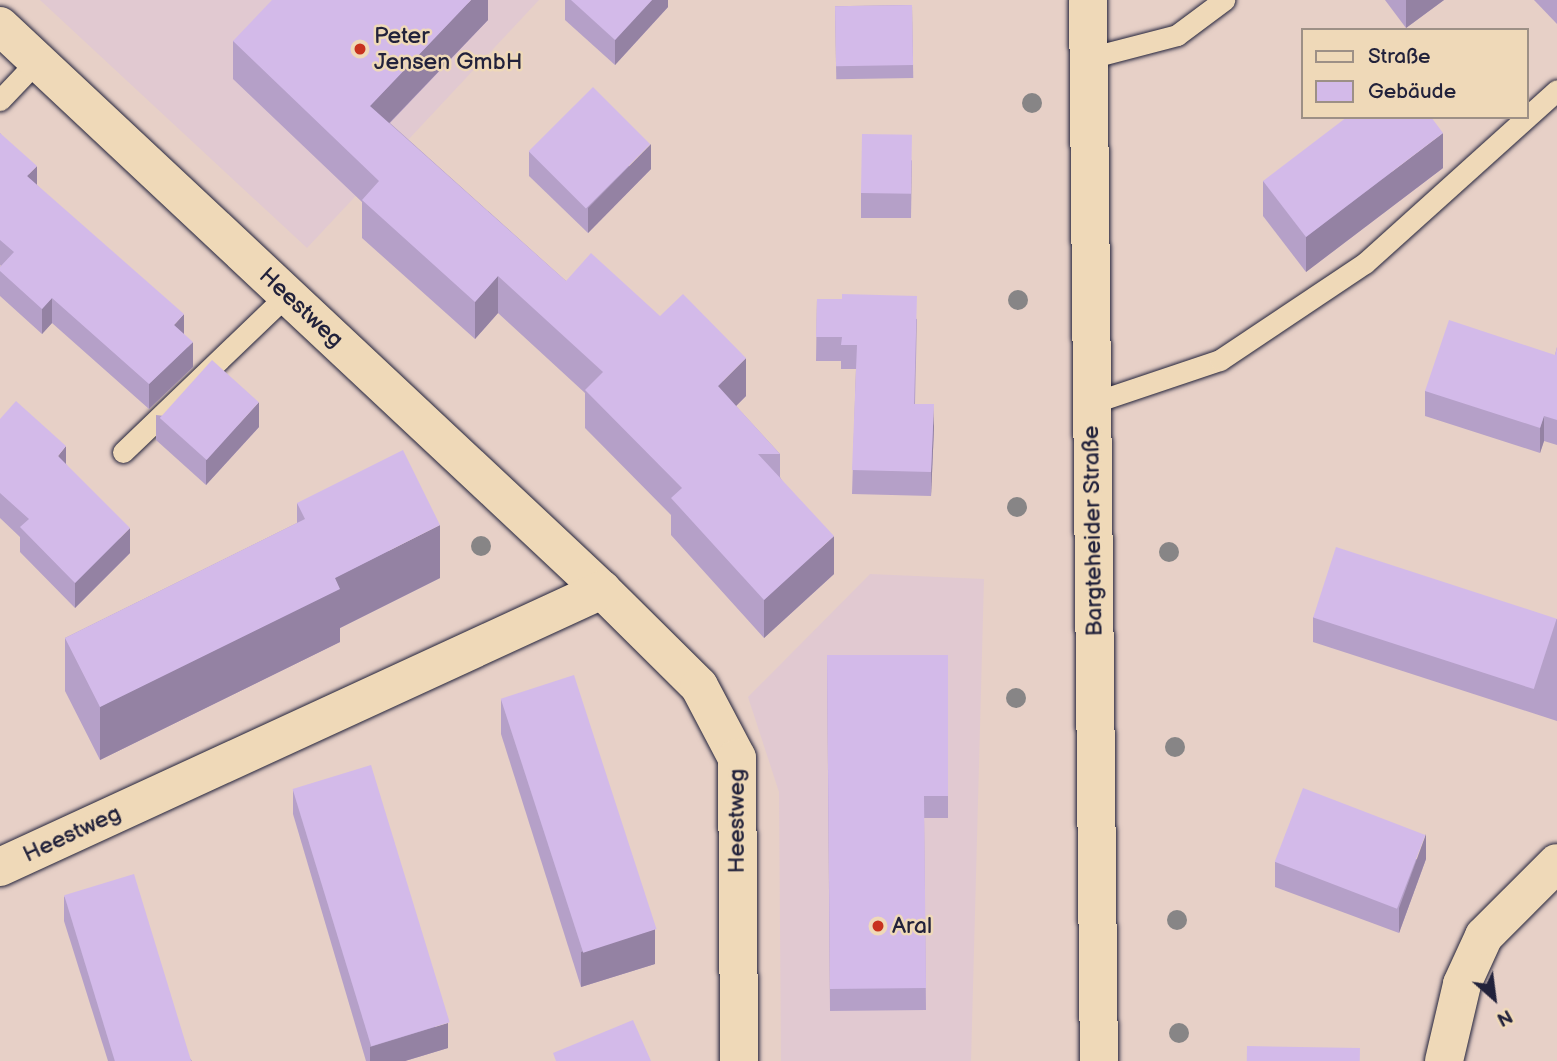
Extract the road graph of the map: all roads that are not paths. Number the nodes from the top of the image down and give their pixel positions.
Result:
1 (1088, 0) edge
2 (1224, 0) edge
3 (0, 26) edge
4 (1089, 58) junction
5 (37, 61) junction
6 (1557, 90) edge
7 (0, 100) edge
8 (1529, 115) edge
9 (1524, 119) edge
10 (287, 295) junction
11 (1092, 404) junction
12 (123, 452) dead end
13 (602, 590) junction
14 (1557, 863) edge
15 (0, 867) edge
16 (739, 1061) edge
17 (1099, 1061) edge
18 (1444, 1061) edge

1 - 4 street, Bargteheider Straße
2 - 4 lane
3 - 5 street, Heestweg
4 - 11 street, Bargteheider Straße
5 - 7 lane
5 - 10 street, Heestweg
6 - 8 lane
9 - 11 lane
10 - 12 lane
10 - 13 street, Heestweg
11 - 17 street, Bargteheider Straße
13 - 15 street, Heestweg
13 - 16 street, Heestweg
14 - 18 street

